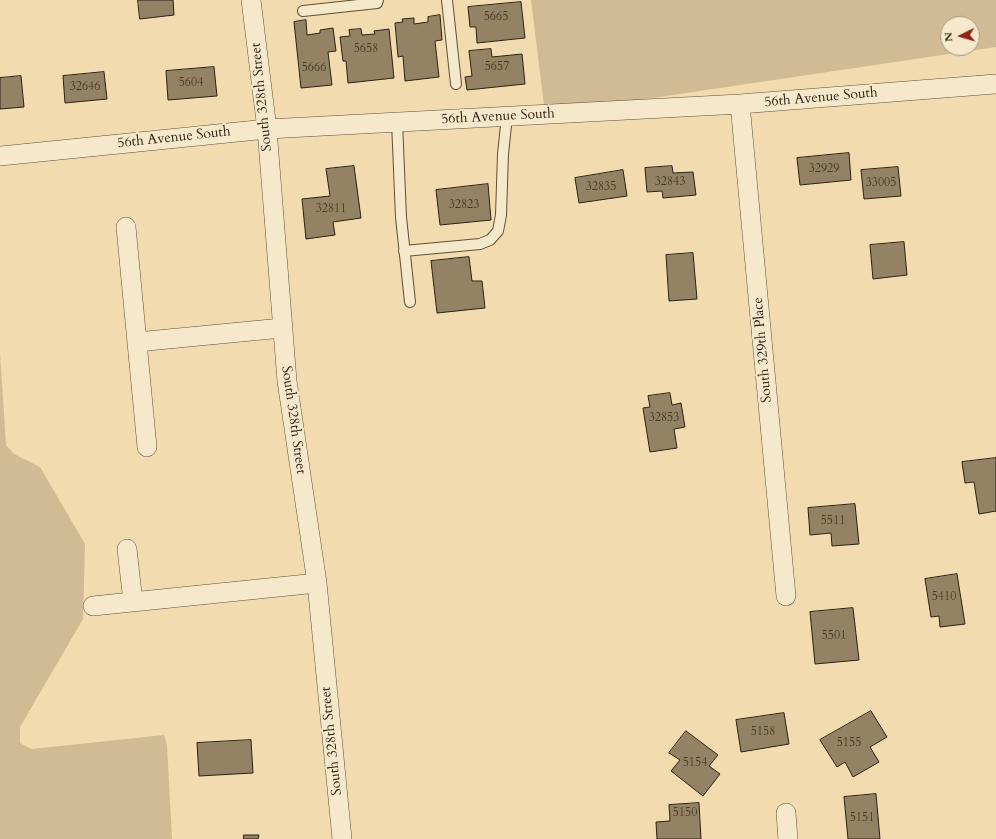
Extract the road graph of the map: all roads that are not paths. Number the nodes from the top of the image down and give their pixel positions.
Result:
1 (251, 0) edge
2 (378, 0) edge
3 (447, 0) edge
4 (304, 11) dead end
5 (456, 84) dead end
6 (996, 84) edge
7 (740, 104) junction
8 (507, 116) junction
9 (397, 122) junction
10 (267, 129) junction
11 (0, 156) edge
12 (126, 227) dead end
13 (404, 251) junction
14 (410, 302) dead end
15 (282, 328) junction
16 (137, 342) junction
17 (147, 446) dead end
18 (127, 549) dead end
19 (317, 583) junction
20 (786, 596) dead end
21 (133, 602) junction
22 (93, 606) dead end
23 (786, 813) dead end
24 (342, 839) edge
25 (788, 839) edge

1 - 10 street, South 328th Street
2 - 4 lane
3 - 5 lane
6 - 7 street, 56th Avenue South
7 - 8 street, 56th Avenue South
7 - 20 street, South 329th Place
8 - 9 street, 56th Avenue South
8 - 13 lane
9 - 10 street, 56th Avenue South
9 - 13 lane
10 - 11 street, 56th Avenue South
10 - 15 street, South 328th Street
12 - 16 street
13 - 14 lane
15 - 16 street
15 - 19 street, South 328th Street
16 - 17 street
18 - 21 street
19 - 21 street
19 - 24 street, South 328th Street
21 - 22 street
23 - 25 street

